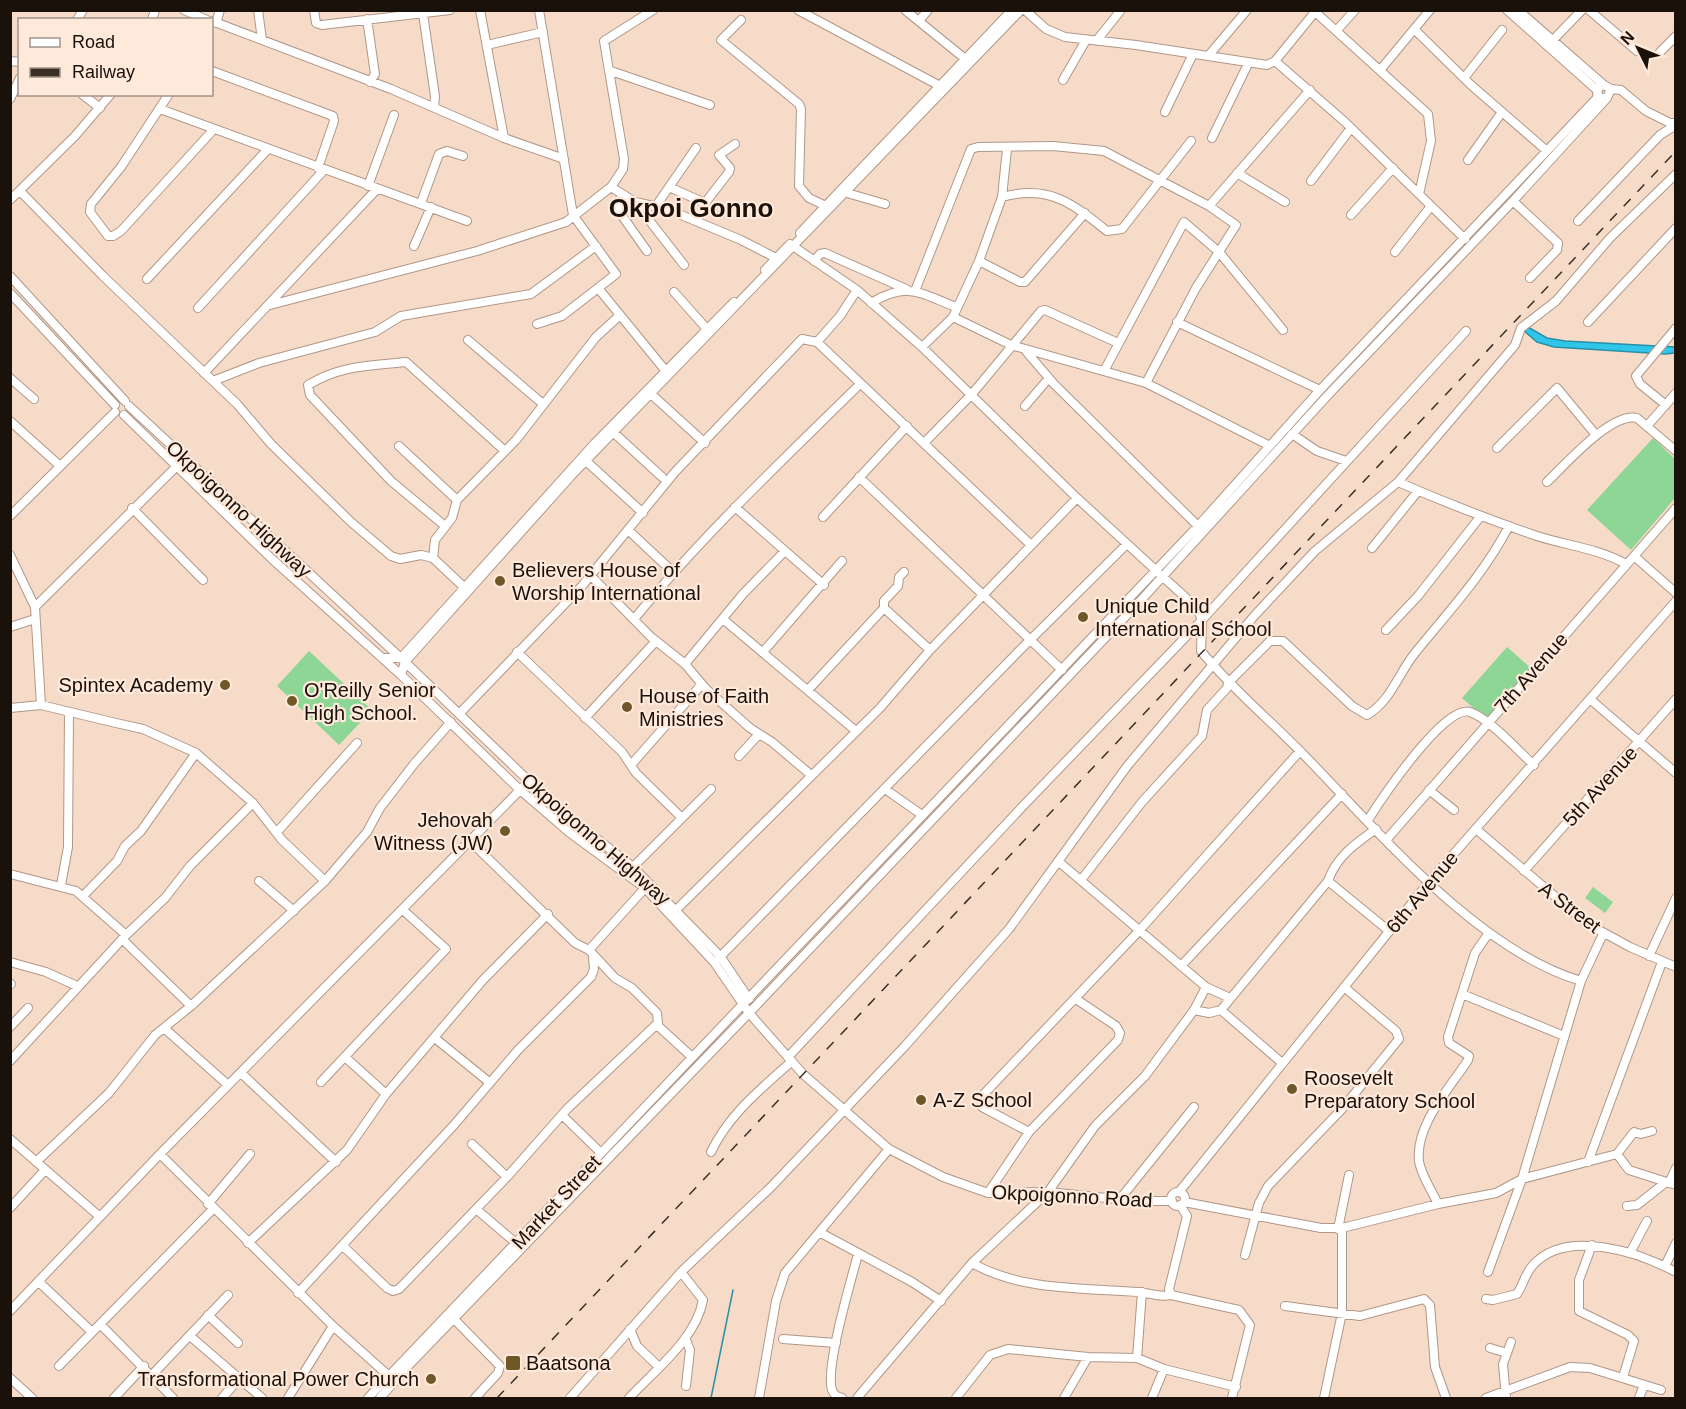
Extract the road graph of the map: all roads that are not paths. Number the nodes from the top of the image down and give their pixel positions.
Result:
1 (184, 10) edge
2 (258, 10) edge
3 (314, 10) edge
4 (450, 10) edge
5 (480, 10) edge
6 (539, 10) edge
7 (653, 10) edge
8 (798, 10) edge
9 (904, 10) edge
10 (928, 10) edge
11 (1012, 10) edge
12 (1023, 10) edge
13 (1121, 10) edge
14 (1247, 10) edge
15 (1355, 10) edge
16 (1430, 10) edge
17 (1507, 10) edge
18 (1518, 10) edge
19 (1582, 10) edge
20 (1589, 10) edge
21 (1314, 11) edge
22 (423, 14) junction
23 (203, 18) edge
24 (367, 19) junction
25 (741, 20) dead end
26 (919, 21) junction
27 (213, 22) edge
28 (1414, 29) junction
29 (1338, 30) junction
30 (1502, 30) dead end
31 (543, 32) junction
32 (1676, 36) edge
33 (262, 40) junction
34 (1086, 40) junction
35 (1097, 40) junction
36 (1552, 41) junction
37 (487, 45) junction
38 (1637, 51) dead end
39 (1660, 52) dead end
40 (1193, 54) junction
41 (1209, 56) junction
42 (968, 61) junction
43 (1275, 61) junction
44 (1248, 63) junction
45 (1381, 69) junction
46 (213, 71) edge
47 (611, 71) junction
48 (1464, 78) junction
49 (1063, 80) dead end
50 (18, 82) edge
51 (370, 82) junction
52 (940, 86) junction
53 (1310, 90) junction
54 (1603, 92) junction
55 (85, 96) edge
56 (109, 96) edge
57 (169, 96) edge
58 (10, 99) edge
59 (710, 105) dead end
60 (434, 107) junction
61 (100, 108) junction
62 (160, 110) junction
63 (1165, 112) dead end
64 (1502, 112) junction
65 (394, 115) dead end
66 (1676, 124) edge
67 (1351, 128) junction
68 (214, 129) junction
69 (504, 138) junction
70 (1212, 138) dead end
71 (1191, 141) dead end
72 (735, 144) dead end
73 (696, 148) dead end
74 (1007, 148) junction
75 (268, 149) junction
76 (1546, 151) junction
77 (464, 156) dead end
78 (564, 159) junction
79 (1468, 160) dead end
80 (1393, 168) junction
81 (321, 169) junction
82 (1238, 172) junction
83 (1676, 174) edge
84 (1159, 179) junction
85 (1311, 182) dead end
86 (368, 186) junction
87 (611, 186) junction
88 (669, 187) junction
89 (377, 189) junction
90 (20, 191) junction
91 (847, 193) junction
92 (1419, 194) junction
93 (623, 195) junction
94 (1002, 197) junction
95 (10, 200) edge
96 (1513, 201) junction
97 (635, 202) junction
98 (1285, 202) dead end
99 (421, 203) junction
100 (885, 204) dead end
101 (656, 206) junction
102 (826, 206) junction
103 (1209, 206) junction
104 (1431, 206) junction
105 (431, 207) junction
106 (1085, 213) junction
107 (573, 215) junction
108 (1351, 215) dead end
109 (467, 221) dead end
110 (1578, 221) dead end
111 (1676, 228) edge
112 (1465, 239) junction
113 (414, 246) dead end
114 (596, 246) junction
115 (792, 246) junction
116 (647, 251) dead end
117 (1219, 252) junction
118 (1395, 252) dead end
119 (776, 258) junction
120 (814, 261) junction
121 (979, 261) junction
122 (684, 265) dead end
123 (10, 276) edge
124 (1530, 278) dead end
125 (147, 279) dead end
126 (598, 288) junction
127 (906, 289) junction
128 (857, 290) junction
129 (915, 291) junction
130 (674, 292) dead end
131 (10, 293) edge
132 (871, 303) junction
133 (270, 305) junction
134 (956, 307) junction
135 (198, 308) dead end
136 (619, 316) junction
137 (953, 317) junction
138 (1177, 322) junction
139 (1588, 322) dead end
140 (537, 324) dead end
141 (706, 328) junction
142 (1676, 328) edge
143 (1283, 330) dead end
144 (1466, 331) dead end
145 (468, 340) dead end
146 (817, 342) junction
147 (1118, 343) junction
148 (1011, 345) junction
149 (922, 347) junction
150 (1024, 349) junction
151 (665, 370) junction
152 (1104, 371) junction
153 (204, 373) junction
154 (10, 378) edge
155 (1048, 378) junction
156 (213, 381) junction
157 (1146, 383) junction
158 (860, 384) junction
159 (1320, 390) junction
160 (1676, 393) edge
161 (651, 394) junction
162 (972, 394) junction
163 (33, 399) dead end
164 (127, 403) junction
165 (543, 404) junction
166 (1666, 405) junction
167 (1025, 406) dead end
168 (115, 408) junction
169 (124, 415) junction
170 (10, 420) edge
171 (907, 426) junction
172 (1647, 426) junction
173 (613, 432) junction
174 (1292, 434) junction
175 (1596, 435) junction
176 (925, 442) junction
177 (705, 443) junction
178 (399, 446) dead end
179 (1270, 446) junction
180 (1497, 448) dead end
181 (504, 451) junction
182 (1676, 451) edge
183 (586, 461) junction
184 (1346, 461) junction
185 (59, 465) junction
186 (177, 466) junction
187 (662, 477) dead end
188 (859, 477) junction
189 (1398, 482) junction
190 (1547, 482) dead end
191 (1418, 491) junction
192 (1077, 498) junction
193 (458, 500) junction
194 (735, 507) junction
195 (132, 508) junction
196 (1676, 508) edge
197 (643, 513) junction
198 (10, 516) edge
199 (823, 517) dead end
200 (1480, 517) junction
201 (445, 526) junction
202 (1198, 526) junction
203 (1509, 526) junction
204 (628, 531) junction
205 (1031, 545) junction
206 (1126, 545) junction
207 (1372, 549) dead end
208 (784, 552) junction
209 (10, 555) edge
210 (1634, 556) junction
211 (433, 558) junction
212 (842, 561) dead end
213 (1626, 564) junction
214 (1155, 571) junction
215 (673, 572) junction
216 (904, 572) dead end
217 (591, 576) junction
218 (1162, 577) junction
219 (203, 580) dead end
220 (824, 585) junction
221 (466, 589) junction
222 (1676, 593) edge
223 (983, 594) junction
224 (1676, 601) edge
225 (35, 607) junction
226 (884, 608) junction
227 (635, 618) junction
228 (35, 619) junction
229 (724, 620) junction
230 (1202, 620) junction
231 (10, 627) edge
232 (1386, 630) dead end
233 (1030, 639) junction
234 (656, 641) junction
235 (930, 650) junction
236 (517, 652) junction
237 (763, 652) junction
238 (382, 657) junction
239 (403, 660) junction
240 (685, 664) junction
241 (1213, 666) junction
242 (1062, 670) junction
243 (401, 675) junction
244 (1228, 683) junction
245 (702, 684) junction
246 (808, 690) junction
247 (1676, 699) edge
248 (1591, 700) junction
249 (41, 705) junction
250 (10, 708) edge
251 (69, 712) junction
252 (459, 714) junction
253 (585, 718) junction
254 (451, 722) junction
255 (1487, 723) junction
256 (856, 731) junction
257 (759, 734) junction
258 (1639, 742) junction
259 (357, 743) dead end
260 (1300, 751) junction
261 (196, 753) junction
262 (739, 756) dead end
263 (631, 765) junction
264 (1534, 765) junction
265 (1676, 773) edge
266 (811, 775) junction
267 (529, 781) junction
268 (711, 789) dead end
269 (885, 789) junction
270 (520, 790) junction
271 (1429, 790) junction
272 (1342, 794) junction
273 (253, 803) junction
274 (1454, 810) dead end
275 (922, 815) junction
276 (681, 817) junction
277 (1368, 820) junction
278 (1376, 829) junction
279 (1476, 829) junction
280 (277, 832) junction
281 (1387, 839) junction
282 (471, 842) junction
283 (1058, 861) junction
284 (633, 867) junction
285 (1524, 871) junction
286 (10, 874) edge
287 (1080, 880) junction
288 (259, 881) dead end
289 (325, 881) junction
290 (1328, 881) junction
291 (1429, 882) junction
292 (61, 885) junction
293 (645, 888) junction
294 (83, 896) junction
295 (1676, 898) edge
296 (403, 910) junction
297 (676, 910) junction
298 (294, 911) junction
299 (548, 914) junction
300 (1389, 931) junction
301 (1138, 932) junction
302 (1488, 934) junction
303 (1603, 934) junction
304 (124, 937) junction
305 (591, 954) junction
306 (1649, 956) junction
307 (717, 959) junction
308 (10, 962) edge
309 (1662, 962) junction
310 (1181, 966) junction
311 (1676, 967) edge
312 (1581, 981) junction
313 (77, 986) junction
314 (1206, 987) junction
315 (1344, 987) junction
316 (1462, 994) junction
317 (1230, 998) junction
318 (747, 999) junction
319 (1076, 999) junction
320 (758, 1003) junction
321 (191, 1006) junction
322 (28, 1008) dead end
323 (1194, 1010) junction
324 (1221, 1010) junction
325 (745, 1015) junction
326 (657, 1025) junction
327 (10, 1027) edge
328 (164, 1028) junction
329 (1564, 1036) junction
330 (436, 1039) junction
331 (345, 1057) junction
332 (692, 1057) junction
333 (790, 1059) junction
334 (10, 1061) edge
335 (1282, 1063) junction
336 (241, 1073) junction
337 (321, 1082) dead end
338 (489, 1082) junction
339 (228, 1085) junction
340 (386, 1094) junction
341 (1194, 1107) dead end
342 (843, 1110) junction
343 (562, 1115) junction
344 (1652, 1131) dead end
345 (1029, 1132) junction
346 (10, 1139) edge
347 (472, 1144) dead end
348 (890, 1149) junction
349 (711, 1152) dead end
350 (601, 1153) junction
351 (160, 1154) junction
352 (250, 1154) dead end
353 (1617, 1154) junction
354 (36, 1162) junction
355 (336, 1162) junction
356 (1588, 1162) junction
357 (1676, 1168) edge
358 (45, 1170) junction
359 (1349, 1175) dead end
360 (507, 1177) junction
361 (1522, 1179) junction
362 (1670, 1184) edge
363 (1048, 1192) junction
364 (1179, 1192) junction
365 (988, 1193) junction
366 (1120, 1199) junction
367 (1172, 1201) junction
368 (1182, 1204) junction
369 (1438, 1204) junction
370 (210, 1206) junction
371 (1627, 1206) dead end
372 (10, 1208) edge
373 (476, 1209) junction
374 (99, 1216) junction
375 (1257, 1217) junction
376 (1647, 1221) dead end
377 (1340, 1228) junction
378 (821, 1233) junction
379 (1676, 1243) edge
380 (249, 1244) junction
381 (517, 1244) junction
382 (1592, 1245) junction
383 (344, 1247) junction
384 (1630, 1253) junction
385 (858, 1254) junction
386 (1245, 1255) dead end
387 (972, 1263) junction
388 (1665, 1266) junction
389 (681, 1272) junction
390 (1488, 1272) dead end
391 (1676, 1272) edge
392 (40, 1283) junction
393 (1142, 1292) junction
394 (298, 1293) junction
395 (228, 1295) dead end
396 (1171, 1295) junction
397 (1486, 1299) dead end
398 (942, 1301) junction
399 (1285, 1306) dead end
400 (10, 1311) edge
401 (1342, 1313) junction
402 (208, 1315) junction
403 (454, 1319) junction
404 (100, 1324) junction
405 (333, 1326) junction
406 (630, 1329) junction
407 (92, 1332) junction
408 (190, 1336) junction
409 (783, 1339) dead end
410 (686, 1340) junction
411 (620, 1342) junction
412 (1510, 1342) dead end
413 (238, 1343) dead end
414 (836, 1343) junction
415 (637, 1346) junction
416 (1490, 1348) dead end
417 (1507, 1353) junction
418 (1088, 1357) junction
419 (1137, 1358) junction
420 (59, 1366) dead end
421 (144, 1366) junction
422 (658, 1366) junction
423 (1164, 1369) junction
424 (153, 1375) junction
425 (389, 1376) junction
426 (1623, 1377) junction
427 (10, 1378) edge
428 (239, 1379) junction
429 (1644, 1385) junction
430 (686, 1386) dead end
431 (1236, 1387) junction
432 (1661, 1390) dead end
433 (1505, 1395) edge
434 (32, 1398) edge
435 (114, 1398) edge
436 (174, 1398) edge
437 (222, 1398) edge
438 (261, 1398) edge
439 (288, 1398) edge
440 (368, 1398) edge
441 (380, 1398) edge
442 (475, 1398) edge
443 (570, 1398) edge
444 (629, 1398) edge
445 (759, 1398) edge
446 (842, 1398) edge
447 (857, 1398) edge
448 (958, 1398) edge
449 (1064, 1398) edge
450 (1152, 1398) edge
451 (1232, 1398) edge
452 (1324, 1398) edge
453 (1446, 1398) edge
454 (1486, 1398) edge
455 (1639, 1398) edge

1 - 23 street
2 - 33 street
3 - 24 street
4 - 22 street
5 - 37 street
6 - 31 street
7 - 47 street
8 - 52 street
9 - 26 street
10 - 26 street
11 - 42 street
12 - 34 street
12 - 42 street
13 - 35 street
14 - 41 street
15 - 29 street
16 - 28 street
17 - 54 street
18 - 36 street
19 - 36 street
20 - 38 street
21 - 29 street
21 - 43 street
22 - 24 street
22 - 60 street
24 - 51 street
25 - 102 street
26 - 42 street
27 - 33 street
28 - 45 street
28 - 48 street
29 - 45 street
30 - 48 street
31 - 37 street
31 - 78 street
32 - 39 street
33 - 51 street
34 - 35 street
34 - 49 street
35 - 40 street
36 - 54 street
37 - 69 street
40 - 41 street
40 - 63 street
41 - 44 street
42 - 52 street
42 - 91 street
43 - 44 street
43 - 53 street
44 - 70 street
45 - 92 street
46 - 81 street
47 - 59 street
47 - 87 street
48 - 64 street
50 - 58 street
51 - 60 street
52 - 102 street
53 - 67 street
53 - 82 street
54 - 66 street
54 - 76 street, Market Street
54 - 96 street, Market Street
55 - 61 street
56 - 61 street
57 - 62 street
60 - 69 street
61 - 90 street
62 - 68 street
62 - 68 street
64 - 76 street
64 - 79 street
65 - 86 street
66 - 110 street
67 - 80 street
67 - 85 street
68 - 75 street
69 - 78 street
71 - 84 street
72 - 88 street
73 - 88 street
74 - 84 street
74 - 94 street
74 - 129 street
75 - 81 street
75 - 125 street
76 - 112 street, Market Street
77 - 99 street
78 - 107 street
80 - 92 street
80 - 108 street
81 - 86 street
81 - 135 street
82 - 98 street
82 - 103 street
83 - 189 street
84 - 103 street
84 - 106 street
86 - 89 street
87 - 93 street
87 - 107 street
88 - 101 street
89 - 99 street
89 - 133 street
90 - 95 street
90 - 153 street
91 - 100 street
91 - 115 street
92 - 104 street
93 - 97 street
93 - 116 street
94 - 106 street
94 - 121 street
96 - 124 street
96 - 174 street, Market Street
97 - 101 street
97 - 122 street
99 - 105 street
101 - 119 street
102 - 115 street
103 - 117 street
104 - 112 street
104 - 118 street
105 - 109 street
105 - 113 street
106 - 121 street
107 - 114 street
107 - 133 street
111 - 139 street
112 - 159 street, Market Street
114 - 126 street
114 - 156 street
115 - 119 street
115 - 120 street
115 - 161 street
117 - 138 street
117 - 143 street
117 - 147 street
119 - 141 street
120 - 127 street
120 - 128 street
121 - 134 street
123 - 164 street, Okpoigonno Highway
126 - 136 street
126 - 140 street
127 - 129 street
127 - 132 street
128 - 132 street
128 - 146 street
129 - 134 street
130 - 141 street
131 - 168 street
132 - 149 street
133 - 153 street
134 - 137 street
136 - 151 street
136 - 165 street
137 - 148 street
137 - 149 street
138 - 157 street
138 - 159 street
141 - 151 street
142 - 166 street
144 - 184 street
145 - 165 street
146 - 158 street
146 - 177 street
147 - 148 street
147 - 152 street
148 - 150 street
148 - 162 street
149 - 162 street
150 - 152 street
150 - 155 street
151 - 221 street
152 - 157 street
153 - 156 street
154 - 163 street
155 - 167 street
155 - 202 street
156 - 211 street
157 - 179 street
158 - 171 street
158 - 194 street
159 - 179 street, Market Street
160 - 166 street
161 - 173 street
161 - 177 street
162 - 176 street
162 - 192 street
164 - 168 street
164 - 169 street
164 - 239 street, Okpoigonno Highway
165 - 181 street
166 - 172 street
168 - 169 street
168 - 185 street
169 - 186 street, Okpoigonno Highway
170 - 185 street
171 - 176 street
171 - 188 street
172 - 175 street
172 - 182 street
173 - 183 street
173 - 187 street
174 - 184 street
174 - 218 street, Market Street
175 - 180 street
175 - 190 street
176 - 205 street
177 - 197 street
178 - 193 street
179 - 202 street, Market Street
181 - 193 street
181 - 201 street
183 - 197 street
183 - 221 street
184 - 230 street
185 - 198 street
186 - 195 street
186 - 238 street, Okpoigonno Highway
188 - 199 street
188 - 223 street
189 - 191 street
189 - 241 street
191 - 200 street
191 - 207 street
192 - 205 street
192 - 206 street
193 - 201 street
194 - 208 street
194 - 215 street
195 - 219 street
195 - 225 street
196 - 210 street, 7th Avenue
197 - 204 street
200 - 203 street
200 - 232 street
201 - 211 street
202 - 214 street, Market Street
203 - 213 street
203 - 244 street
204 - 215 street
204 - 217 street
205 - 223 street
206 - 214 street
206 - 233 street
208 - 220 street
208 - 229 street
209 - 225 street
210 - 213 street, 7th Avenue
210 - 222 street
211 - 221 street
212 - 220 street
213 - 255 street, 7th Avenue
214 - 218 street
214 - 242 street, Market Street
215 - 227 street
216 - 226 street
217 - 227 street
217 - 236 street
218 - 230 street
218 - 320 street, Market Street
220 - 237 street
221 - 239 street
223 - 233 street
223 - 235 street
224 - 248 street, 6th Avenue
225 - 228 street
226 - 235 street
226 - 246 street
227 - 234 street
228 - 231 street
228 - 249 street
229 - 237 street
229 - 240 street
230 - 241 street
230 - 333 street
233 - 242 street
233 - 269 street
234 - 240 street
234 - 253 street
235 - 256 street
236 - 252 street
236 - 253 street
237 - 246 street
238 - 239 street
238 - 243 street, Okpoigonno Highway
239 - 243 street
239 - 252 street, Okpoigonno Highway
240 - 245 street
241 - 244 street
241 - 283 street
242 - 275 street, Market Street
243 - 254 street, Okpoigonno Highway
244 - 260 street
244 - 287 street
245 - 257 street
245 - 263 street
246 - 256 street
247 - 258 street, 5th Avenue
248 - 258 street
248 - 264 street, 6th Avenue
249 - 250 street
249 - 251 street
251 - 261 street
251 - 292 street
252 - 267 street, Okpoigonno Highway
253 - 263 street
254 - 270 street, Okpoigonno Highway
254 - 289 street
255 - 264 street
255 - 271 street, 7th Avenue
255 - 277 street
256 - 266 street
257 - 262 street
257 - 266 street
258 - 265 street
258 - 285 street, 5th Avenue
259 - 280 street
260 - 272 street
260 - 301 street
261 - 273 street
261 - 294 street
263 - 276 street
264 - 279 street, 6th Avenue
266 - 297 street
267 - 270 street
267 - 284 street, Okpoigonno Highway
268 - 276 street
269 - 275 street
269 - 307 street
270 - 282 street
270 - 293 street, Okpoigonno Highway
271 - 274 street
271 - 281 street, 7th Avenue
272 - 277 street
272 - 310 street
273 - 280 street
273 - 304 street
275 - 318 street, Market Street
276 - 284 street
277 - 278 street
278 - 281 street
278 - 290 street
279 - 285 street, A Street
279 - 291 street, 6th Avenue
280 - 289 street
281 - 291 street
282 - 296 street
282 - 299 street
283 - 287 street
283 - 342 street
284 - 297 street, Okpoigonno Highway
285 - 303 street, A Street
286 - 292 street
287 - 301 street
288 - 298 street
289 - 298 street
290 - 300 street
290 - 317 street
291 - 300 street, 6th Avenue
291 - 302 street
292 - 294 street
293 - 305 street
293 - 307 street, Okpoigonno Highway
294 - 304 street
295 - 306 street
296 - 331 street
296 - 336 street
297 - 307 street, Okpoigonno Highway
298 - 321 street
299 - 305 street
299 - 330 street
300 - 315 street, 6th Avenue
301 - 310 street
301 - 319 street
302 - 312 street
302 - 316 street
303 - 306 street, A Street
303 - 312 street
304 - 313 street
304 - 321 street
305 - 326 street
305 - 338 street
306 - 309 street, A Street
307 - 318 street, Okpoigonno Highway
308 - 313 street
309 - 311 street, A Street
309 - 356 street
310 - 314 street
312 - 329 street
313 - 334 street
314 - 317 street
314 - 323 street
315 - 335 street, 6th Avenue
315 - 375 street
316 - 329 street
316 - 369 street
317 - 324 street
318 - 320 street, Okpoigonno Highway
318 - 325 street
318 - 332 street, Market Street
319 - 345 street
319 - 345 street
320 - 325 street, Market Street
321 - 328 street
322 - 327 street
323 - 324 street
323 - 363 street
324 - 335 street
325 - 333 street, Okpoigonno Road
325 - 403 street, Market Street
326 - 332 street
326 - 343 street
328 - 339 street
328 - 354 street
329 - 361 street
330 - 338 street
330 - 340 street
331 - 337 street
331 - 340 street
332 - 350 street, Market Street
333 - 342 street, Okpoigonno Road
333 - 349 street
335 - 364 street, 6th Avenue
336 - 339 street
336 - 355 street
338 - 383 street
339 - 351 street
340 - 355 street
341 - 366 street
342 - 348 street, Okpoigonno Road
342 - 389 street
343 - 350 street
343 - 360 street
344 - 353 street
345 - 365 street
346 - 354 street
347 - 360 street
348 - 365 street, Okpoigonno Road
348 - 378 street
350 - 381 street, Market Street
351 - 370 street
351 - 374 street
352 - 370 street
353 - 356 street
353 - 362 street
354 - 358 street
355 - 380 street
356 - 361 street
357 - 362 street
358 - 372 street
358 - 374 street
359 - 377 street
360 - 373 street
361 - 369 street
361 - 390 street
362 - 371 street
363 - 365 street, Okpoigonno Road
363 - 366 street, Okpoigonno Road
363 - 387 street
364 - 367 street, 6th Avenue
364 - 368 street
366 - 367 street, Okpoigonno Road
367 - 368 street
368 - 375 street
368 - 396 street
369 - 377 street
370 - 380 street
370 - 404 street
373 - 381 street
373 - 383 street
374 - 392 street
375 - 377 street
375 - 386 street
376 - 384 street
377 - 401 street
378 - 385 street
378 - 445 street
379 - 388 street
380 - 394 street
381 - 425 street, Market Street
382 - 384 street
382 - 397 street
382 - 426 street
383 - 394 street
384 - 388 street
385 - 398 street
385 - 414 street
387 - 393 street
387 - 398 street
388 - 391 street
389 - 406 street
389 - 410 street
392 - 400 street
392 - 407 street
393 - 396 street
393 - 419 street
394 - 405 street
395 - 402 street
396 - 431 street
398 - 447 street
399 - 401 street
401 - 452 street
401 - 453 street
402 - 408 street
402 - 413 street
403 - 441 street, Market Street
403 - 442 street
404 - 407 street
404 - 421 street
405 - 425 street
405 - 439 street
406 - 411 street
406 - 415 street
407 - 420 street
408 - 424 street
408 - 428 street
409 - 414 street
410 - 422 street
410 - 430 street
411 - 415 street
411 - 443 street
412 - 417 street
414 - 446 street
415 - 422 street
416 - 417 street
417 - 433 street
418 - 419 street
418 - 448 street
418 - 449 street
419 - 423 street
421 - 424 street
421 - 435 street
422 - 444 street
423 - 431 street
423 - 450 street
424 - 436 street
425 - 440 street, Market Street
426 - 429 street
426 - 433 street
427 - 434 street
428 - 437 street
428 - 438 street
429 - 432 street
429 - 455 street
431 - 451 street
433 - 454 street

